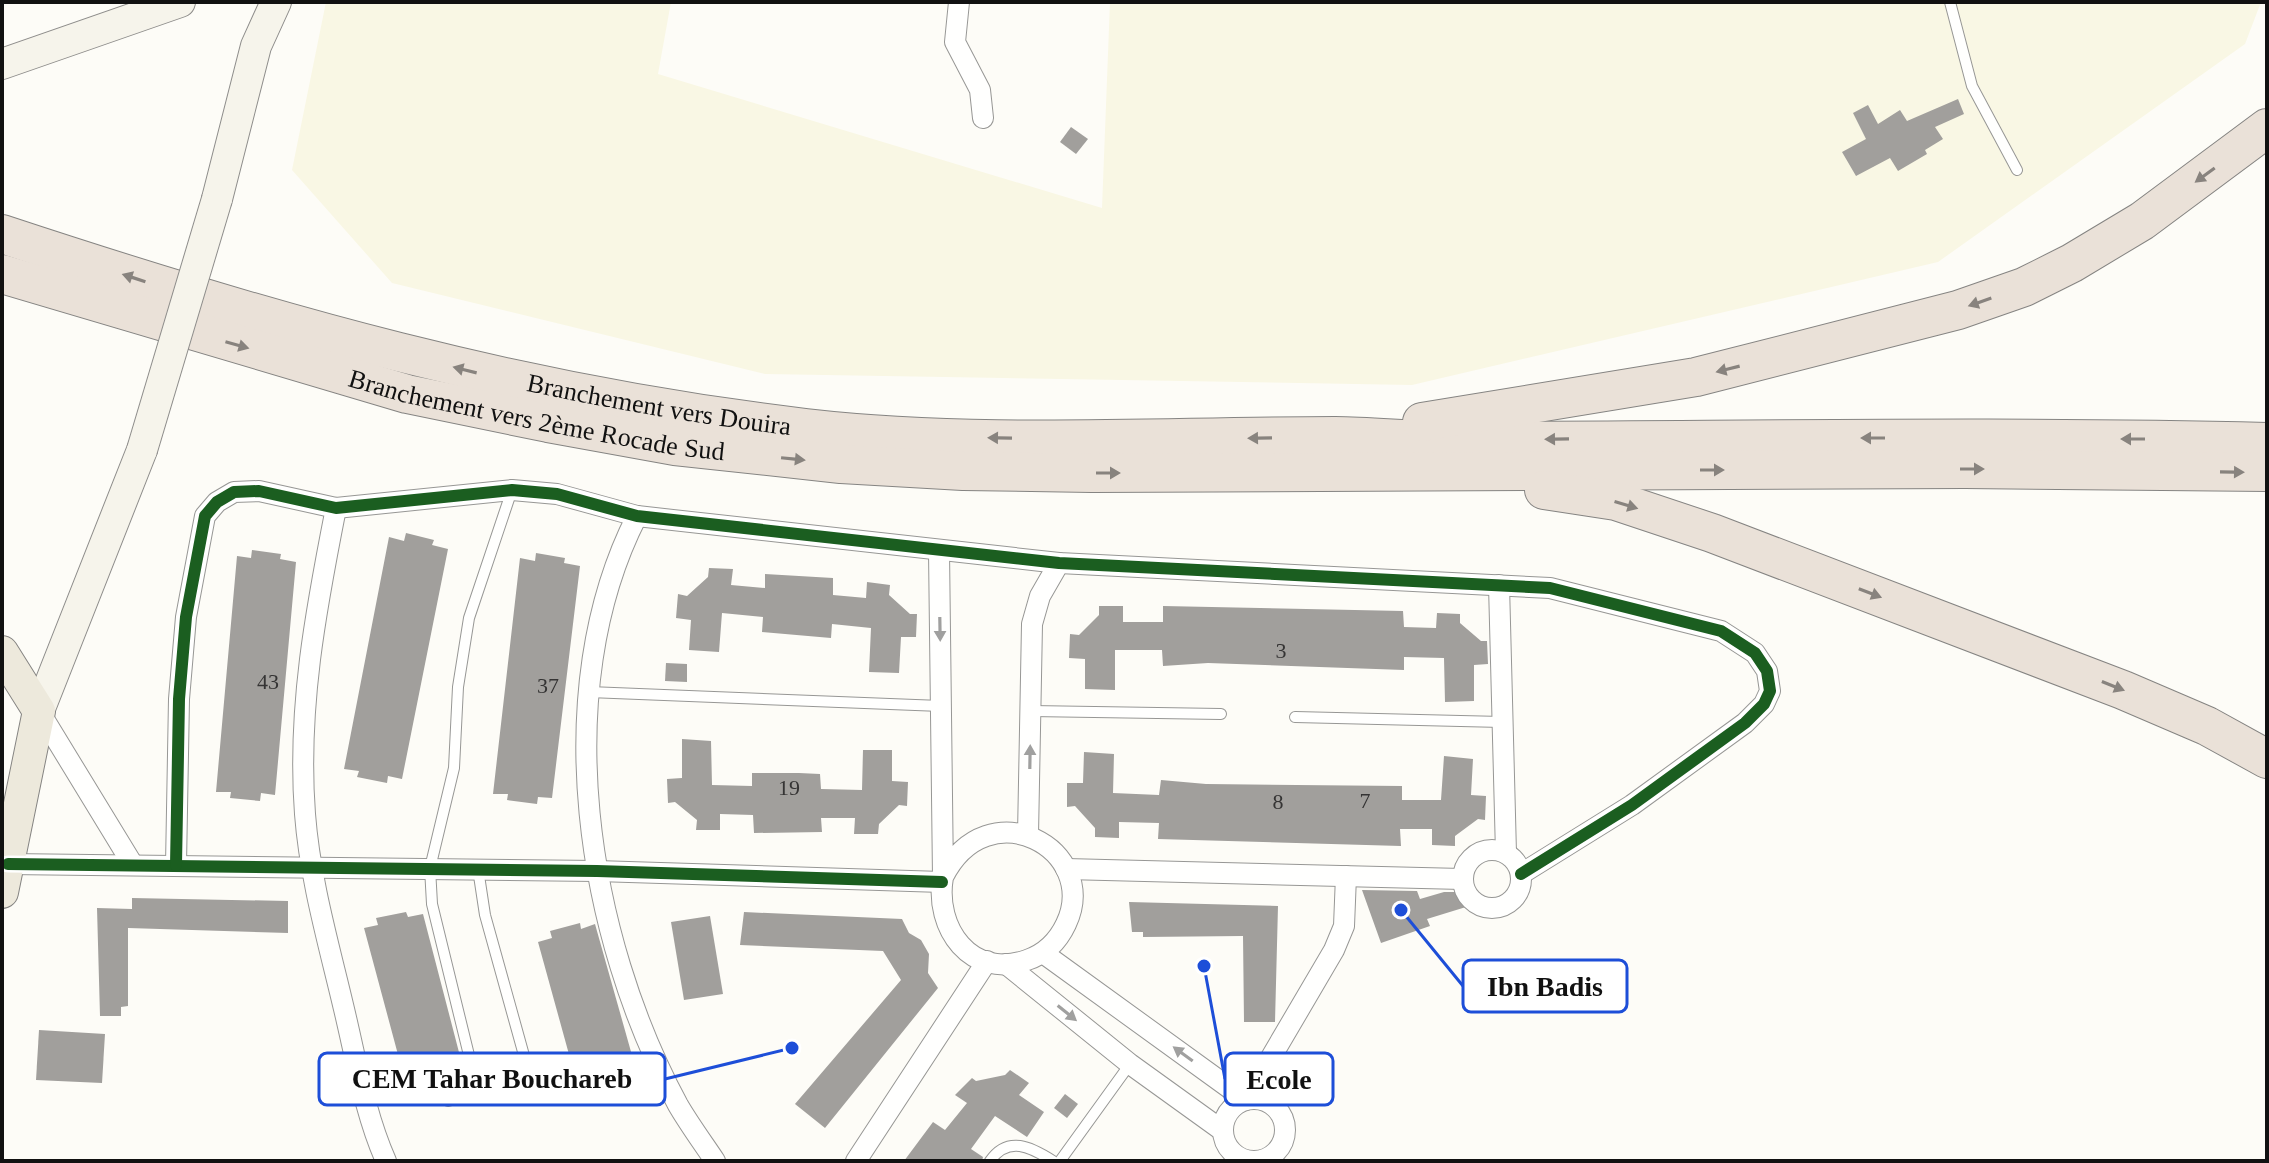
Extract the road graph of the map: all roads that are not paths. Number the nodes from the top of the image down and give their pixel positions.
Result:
1 (180, 2) edge
2 (276, 2) edge
3 (959, 2) edge
4 (1950, 2) edge
5 (2, 64) edge
6 (983, 118) dead end
7 (2267, 128) edge
8 (2017, 170) dead end
9 (2, 234) edge
10 (2, 274) edge
11 (1338, 436) junction
12 (2267, 442) edge
13 (1326, 472) junction
14 (2267, 472) edge
15 (512, 490) junction
16 (336, 508) junction
17 (637, 516) junction
18 (939, 551) junction
19 (1059, 563) junction
20 (1499, 585) junction
21 (2, 652) edge
22 (589, 692) junction
23 (941, 706) junction
24 (39, 711) junction
25 (1031, 711) junction
26 (1221, 714) dead end
27 (1295, 717) dead end
28 (1502, 722) junction
29 (2267, 759) edge
30 (1028, 835) junction
31 (1506, 853) junction
32 (133, 865) junction
33 (176, 865) junction
34 (312, 866) junction
35 (430, 868) junction
36 (478, 869) junction
37 (1066, 869) junction
38 (597, 871) junction
39 (1521, 874) junction
40 (1346, 876) junction
41 (5, 878) edge
42 (942, 879) junction
43 (1462, 879) junction
44 (1043, 953) junction
45 (997, 963) junction
46 (1130, 1064) junction
47 (530, 1077) dead end
48 (1246, 1100) junction
49 (448, 1101) dead end
50 (1223, 1131) junction
51 (386, 1161) edge
52 (715, 1161) edge
53 (856, 1161) edge
54 (990, 1161) edge
55 (1053, 1161) edge
56 (1060, 1161) edge
57 (1248, 1161) edge

1 - 5 main road
2 - 24 main road, bridge
3 - 6 street
4 - 8 lane
7 -> 11 highway
11 -> 9 highway, Branchement vers Douira
10 -> 13 highway, Branchement vers 2ème Rocade Sud
12 -> 11 highway
13 -> 14 highway
13 -> 29 highway
15 - 16 street
15 - 17 street
15 - 35 lane
16 - 33 street
16 - 34 street
17 - 18 street
17 - 22 street
18 - 19 street
18 -> 23 street
19 - 20 street
19 - 25 street
20 - 28 street
20 - 39 street
21 - 24 main road
22 - 23 lane
22 - 38 street
23 - 42 street
24 - 32 street
24 - 41 main road
25 - 26 lane
30 -> 25 street
27 - 28 lane
28 - 31 street
30 - 37 street
30 - 42 street
31 - 39 street
31 - 43 street
32 - 33 street
32 - 41 street
33 - 34 street
34 - 35 street
34 - 51 street
35 - 36 street
35 - 49 lane
36 - 38 street
36 - 47 lane
37 - 40 street
37 - 44 street
38 - 42 street
38 - 52 street
39 - 43 street
40 - 43 street
40 - 48 street
42 - 45 street
44 - 45 street
48 -> 44 street
45 -> 46 street
45 - 53 street
46 - 50 street
46 - 56 lane
48 - 50 street
48 - 57 street
50 - 57 street
54 - 55 lane

